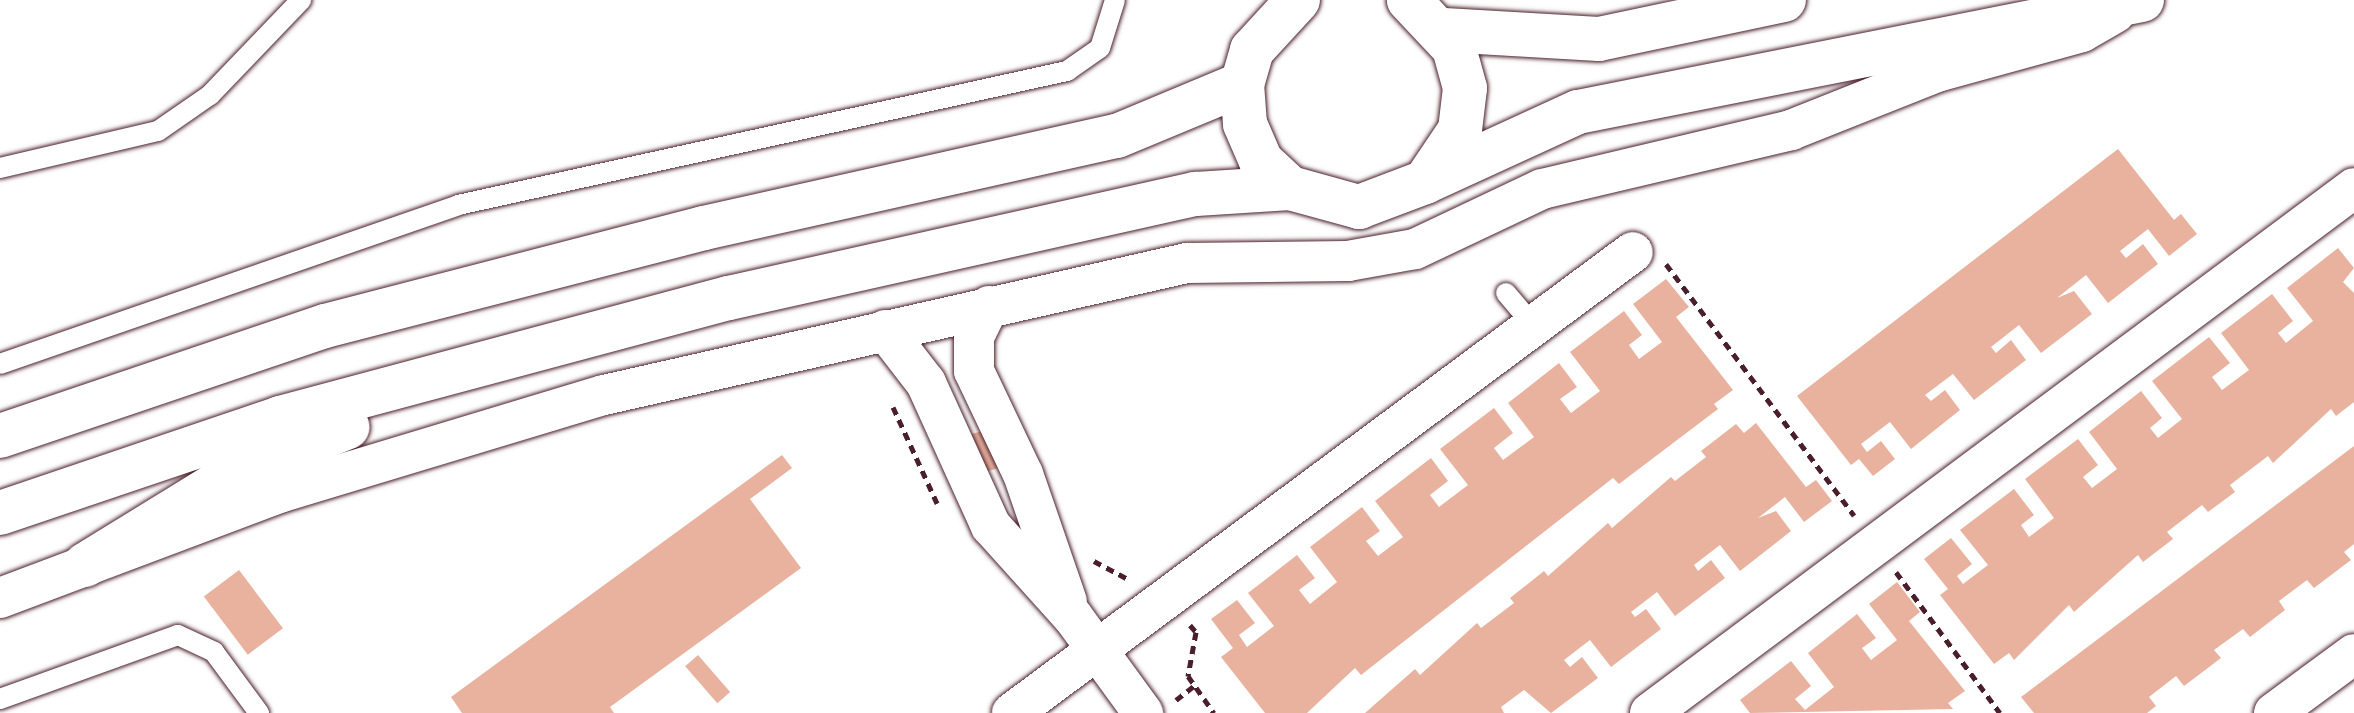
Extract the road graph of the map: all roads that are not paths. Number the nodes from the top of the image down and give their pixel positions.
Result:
1 (301, 0) edge
2 (1115, 0) edge
3 (1409, 0) edge
4 (1784, 0) edge
5 (2137, 1) edge
6 (1282, 7) edge
7 (1444, 30) junction
8 (1242, 84) junction
9 (0, 168) edge
10 (1425, 182) junction
11 (1290, 188) junction
12 (2354, 188) edge
13 (1633, 252) road end
14 (1506, 293) dead end
15 (989, 306) junction
16 (1534, 326) junction
17 (885, 330) junction
18 (506, 356) junction
19 (0, 364) edge
20 (3, 433) edge
21 (1029, 491) junction
22 (981, 510) junction
23 (0, 513) edge
24 (85, 565) junction
25 (0, 598) edge
26 (1073, 617) junction
27 (1096, 649) junction
28 (2354, 654) edge
29 (0, 699) edge
30 (259, 713) edge
31 (1012, 713) edge
32 (1143, 713) edge
33 (1650, 713) edge
34 (2274, 713) edge

1 - 9 lane
2 - 19 lane
3 - 7 main road
4 - 7 main road
5 - 10 main road
5 - 15 street
6 - 8 main road
7 - 10 main road
8 - 11 main road
8 - 20 main road
10 - 11 main road
11 - 18 main road
12 - 33 street
13 - 16 street
14 - 16 lane
15 - 17 street
15 - 21 street
16 - 27 street
17 - 22 street
17 - 24 street
18 - 23 main road
18 - 24 main road
21 - 22 street
21 - 26 street
22 - 26 street
24 - 25 street
26 - 27 street
27 - 31 street
27 - 32 street
28 - 34 street
29 - 30 lane

